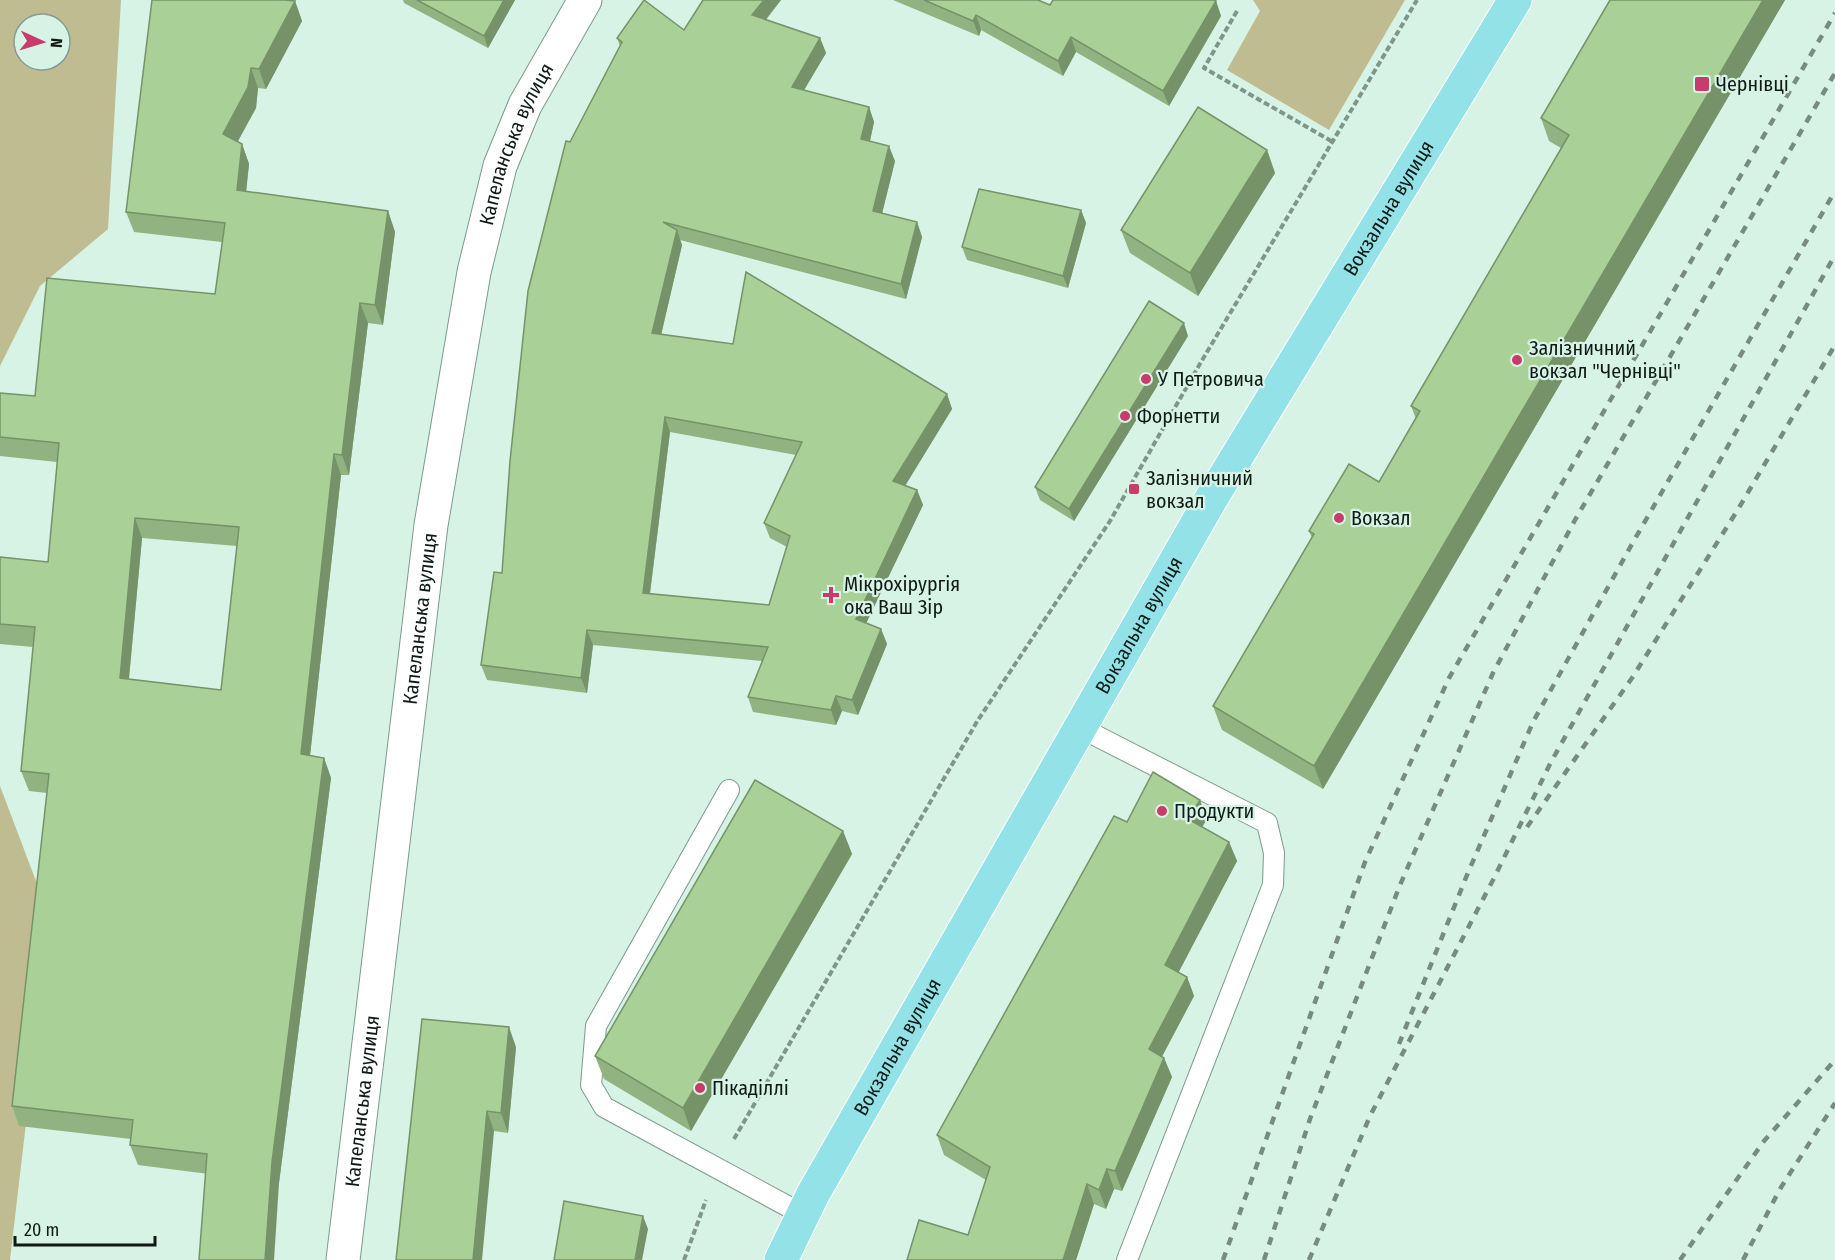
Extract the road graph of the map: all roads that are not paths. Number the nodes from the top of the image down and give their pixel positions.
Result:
1 (585, 0) edge
2 (1515, 0) edge
3 (1081, 728) junction
4 (729, 790) dead end
5 (802, 1215) junction
6 (343, 1260) edge
7 (781, 1260) edge
8 (1127, 1260) edge

1 - 6 street, Капеланська вулиця
2 - 3 main road, Вокзальна вулиця
3 - 5 main road, Вокзальна вулиця
3 - 8 lane
4 - 5 lane
5 - 7 main road, Вокзальна вулиця

